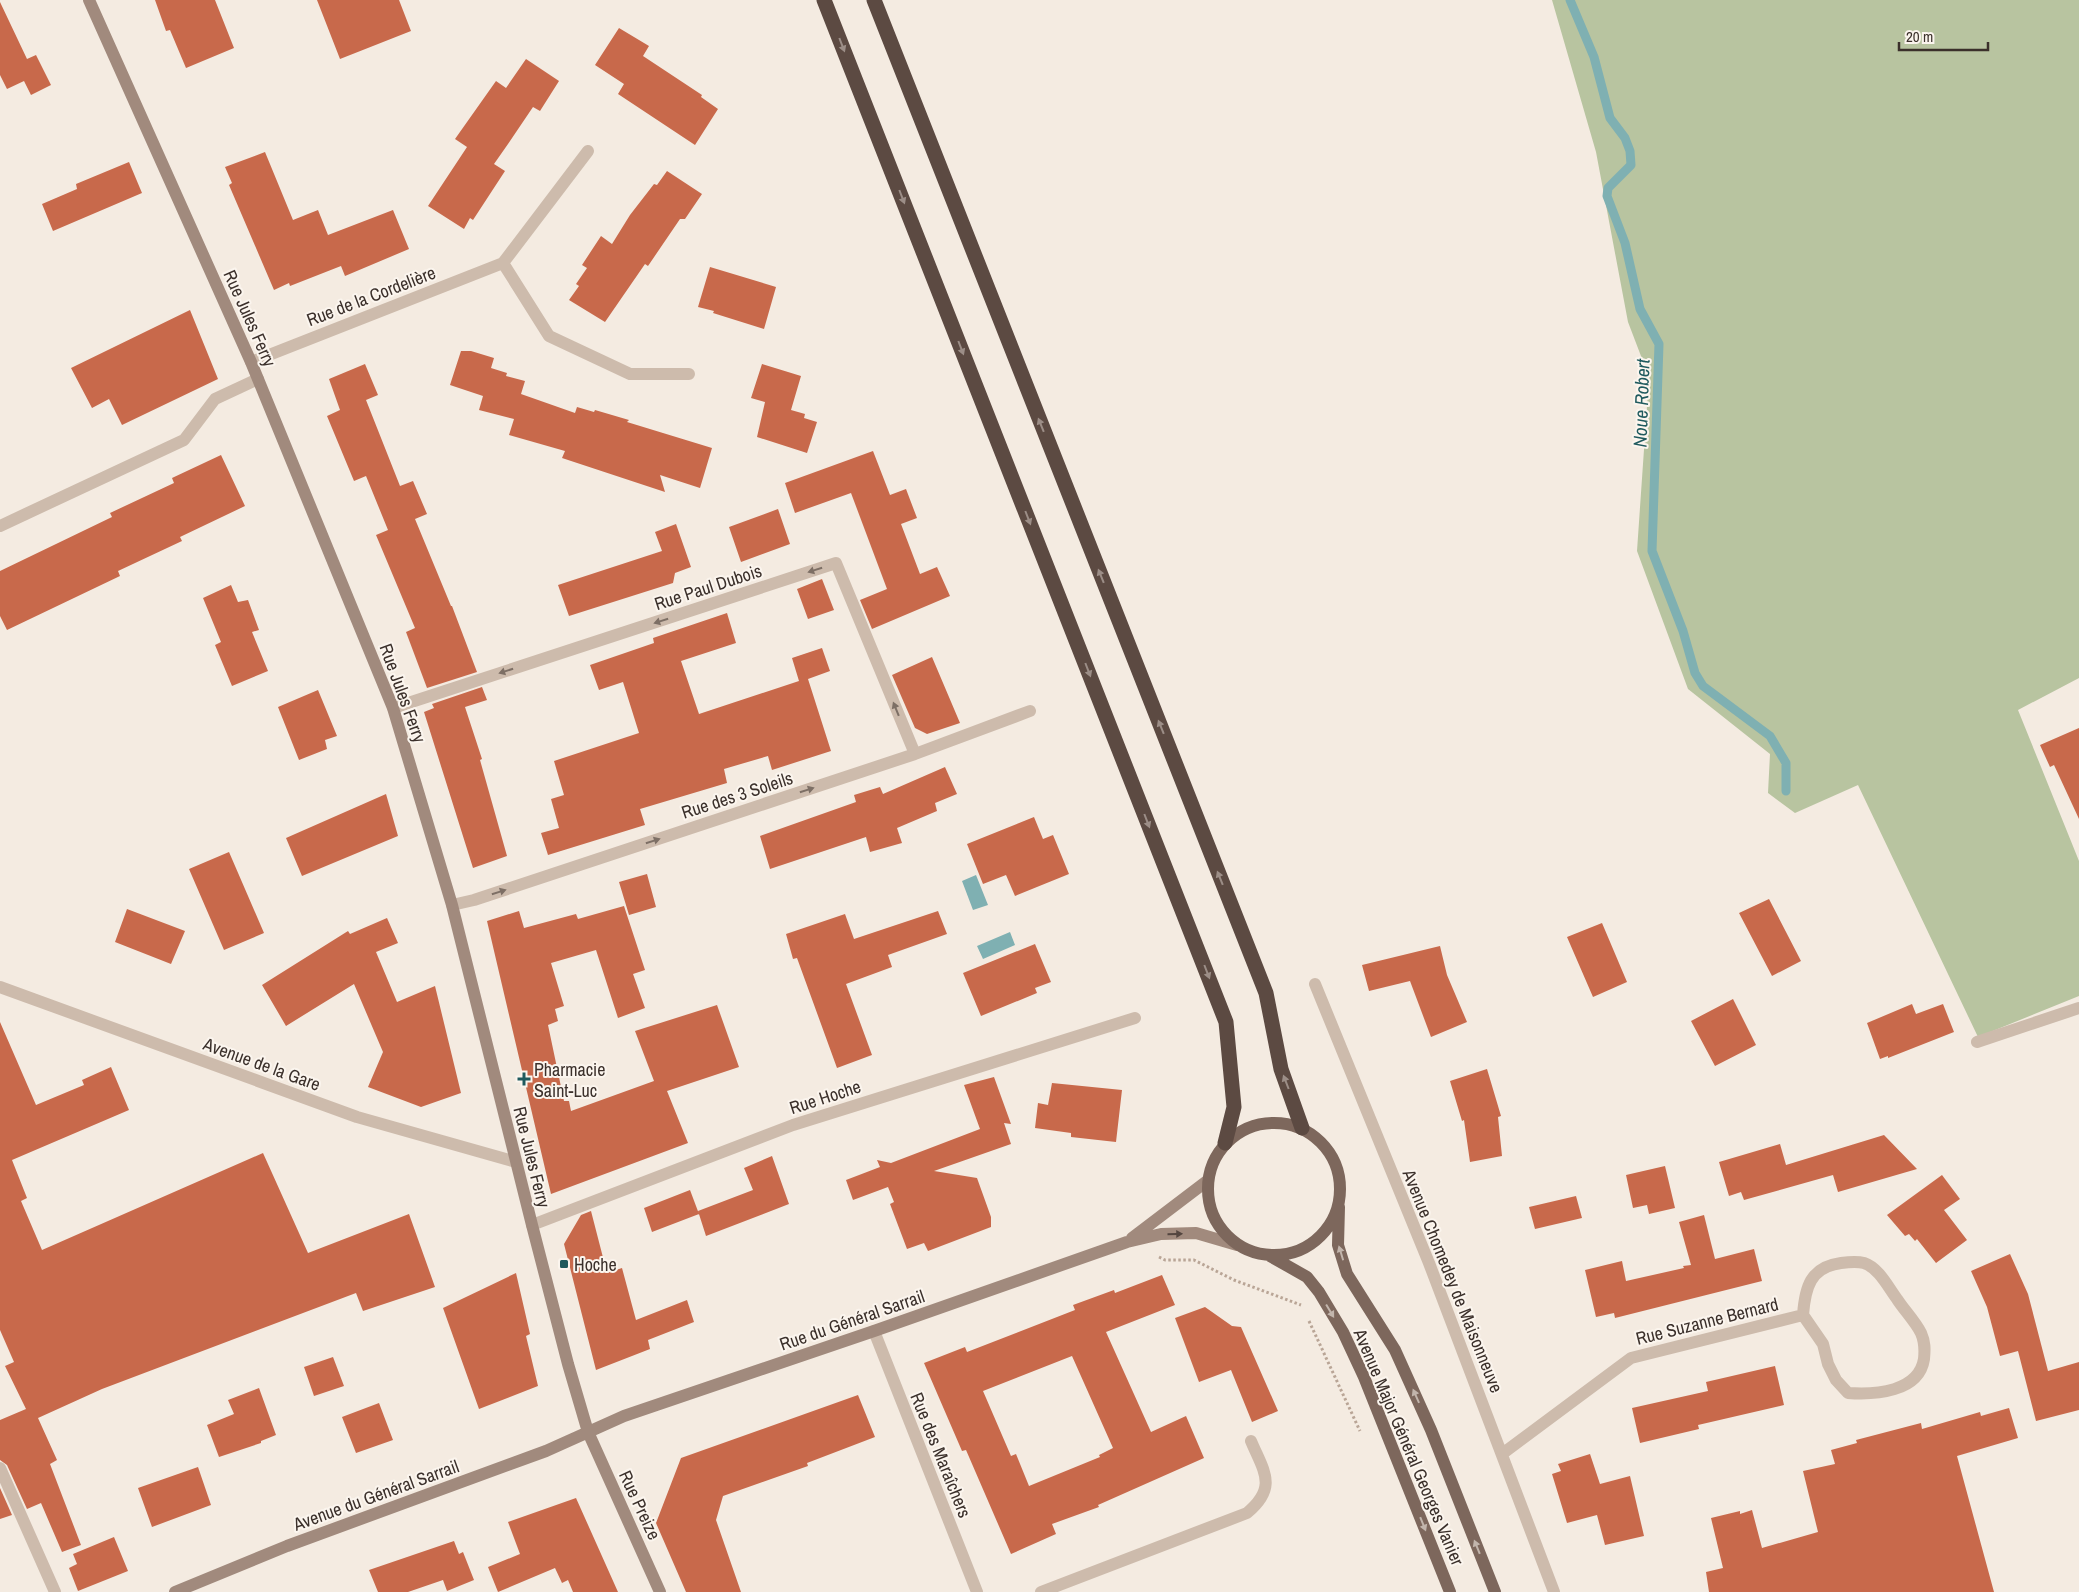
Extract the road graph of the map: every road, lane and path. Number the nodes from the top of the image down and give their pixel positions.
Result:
1 (89, 0) edge
2 (824, 0) edge
3 (874, 0) edge
4 (588, 151) dead end
5 (504, 263) junction
6 (251, 362) junction
7 (688, 374) dead end
8 (258, 379) junction
9 (0, 526) edge
10 (393, 708) junction
11 (1030, 711) dead end
12 (915, 754) junction
13 (452, 905) junction
14 (1315, 984) dead end
15 (0, 987) edge
16 (2079, 1008) edge
17 (1135, 1018) dead end
18 (1977, 1042) dead end
19 (1302, 1128) junction
20 (1225, 1143) junction
21 (516, 1162) junction
22 (1207, 1180) junction
23 (1339, 1207) junction
24 (532, 1225) junction
25 (1127, 1242) junction
26 (1236, 1245) junction
27 (1270, 1256) junction
28 (1802, 1315) junction
29 (874, 1332) junction
30 (588, 1432) junction
31 (1363, 1437) dead end
32 (1251, 1441) dead end
33 (1502, 1454) junction
34 (0, 1468) edge
35 (55, 1592) edge
36 (176, 1592) edge
37 (660, 1592) edge
38 (977, 1592) edge
39 (1041, 1592) edge
40 (1450, 1592) edge
41 (1496, 1592) edge
42 (1554, 1592) edge

1 - 6 street, Rue Jules Ferry
2 -> 20 highway
19 -> 3 highway
4 - 5 street
5 - 6 street, Rue de la Cordelière
5 - 7 street
6 - 8 street, Rue Jules Ferry
8 - 9 street
8 - 10 street, Rue Jules Ferry
12 -> 10 street, Rue Paul Dubois
10 - 13 street, Rue Jules Ferry
11 - 12 street, Rue des 3 Soleils
13 -> 12 street, Rue des 3 Soleils
13 - 21 street, Rue Jules Ferry
14 - 33 street, Avenue Chomedey de Maisonneuve
15 - 21 street, Avenue de la Gare
16 - 18 street
17 - 24 street, Rue Hoche
19 - 20 main road
19 - 23 main road
20 - 22 main road
21 - 24 street, Rue Jules Ferry
22 - 25 street, Rue du Général Sarrail
22 - 26 main road
23 - 27 main road
41 -> 23 main road
24 - 30 street, Rue Jules Ferry
25 -> 26 street, Rue du Général Sarrail
25 - 29 street, Rue du Général Sarrail
25 - 31 path
26 - 27 main road
27 -> 40 main road, Avenue Major Général Georges Vanier
28 - 28 street, Rue Suzanne Bernard
28 - 33 street, Rue Suzanne Bernard
29 - 30 street, Rue du Général Sarrail
29 - 38 street, Rue des Maraîchers
30 - 36 street, Avenue du Général Sarrail
30 - 37 street, Rue Preize
32 - 39 street
33 - 42 street, Avenue Chomedey de Maisonneuve
34 - 35 street

